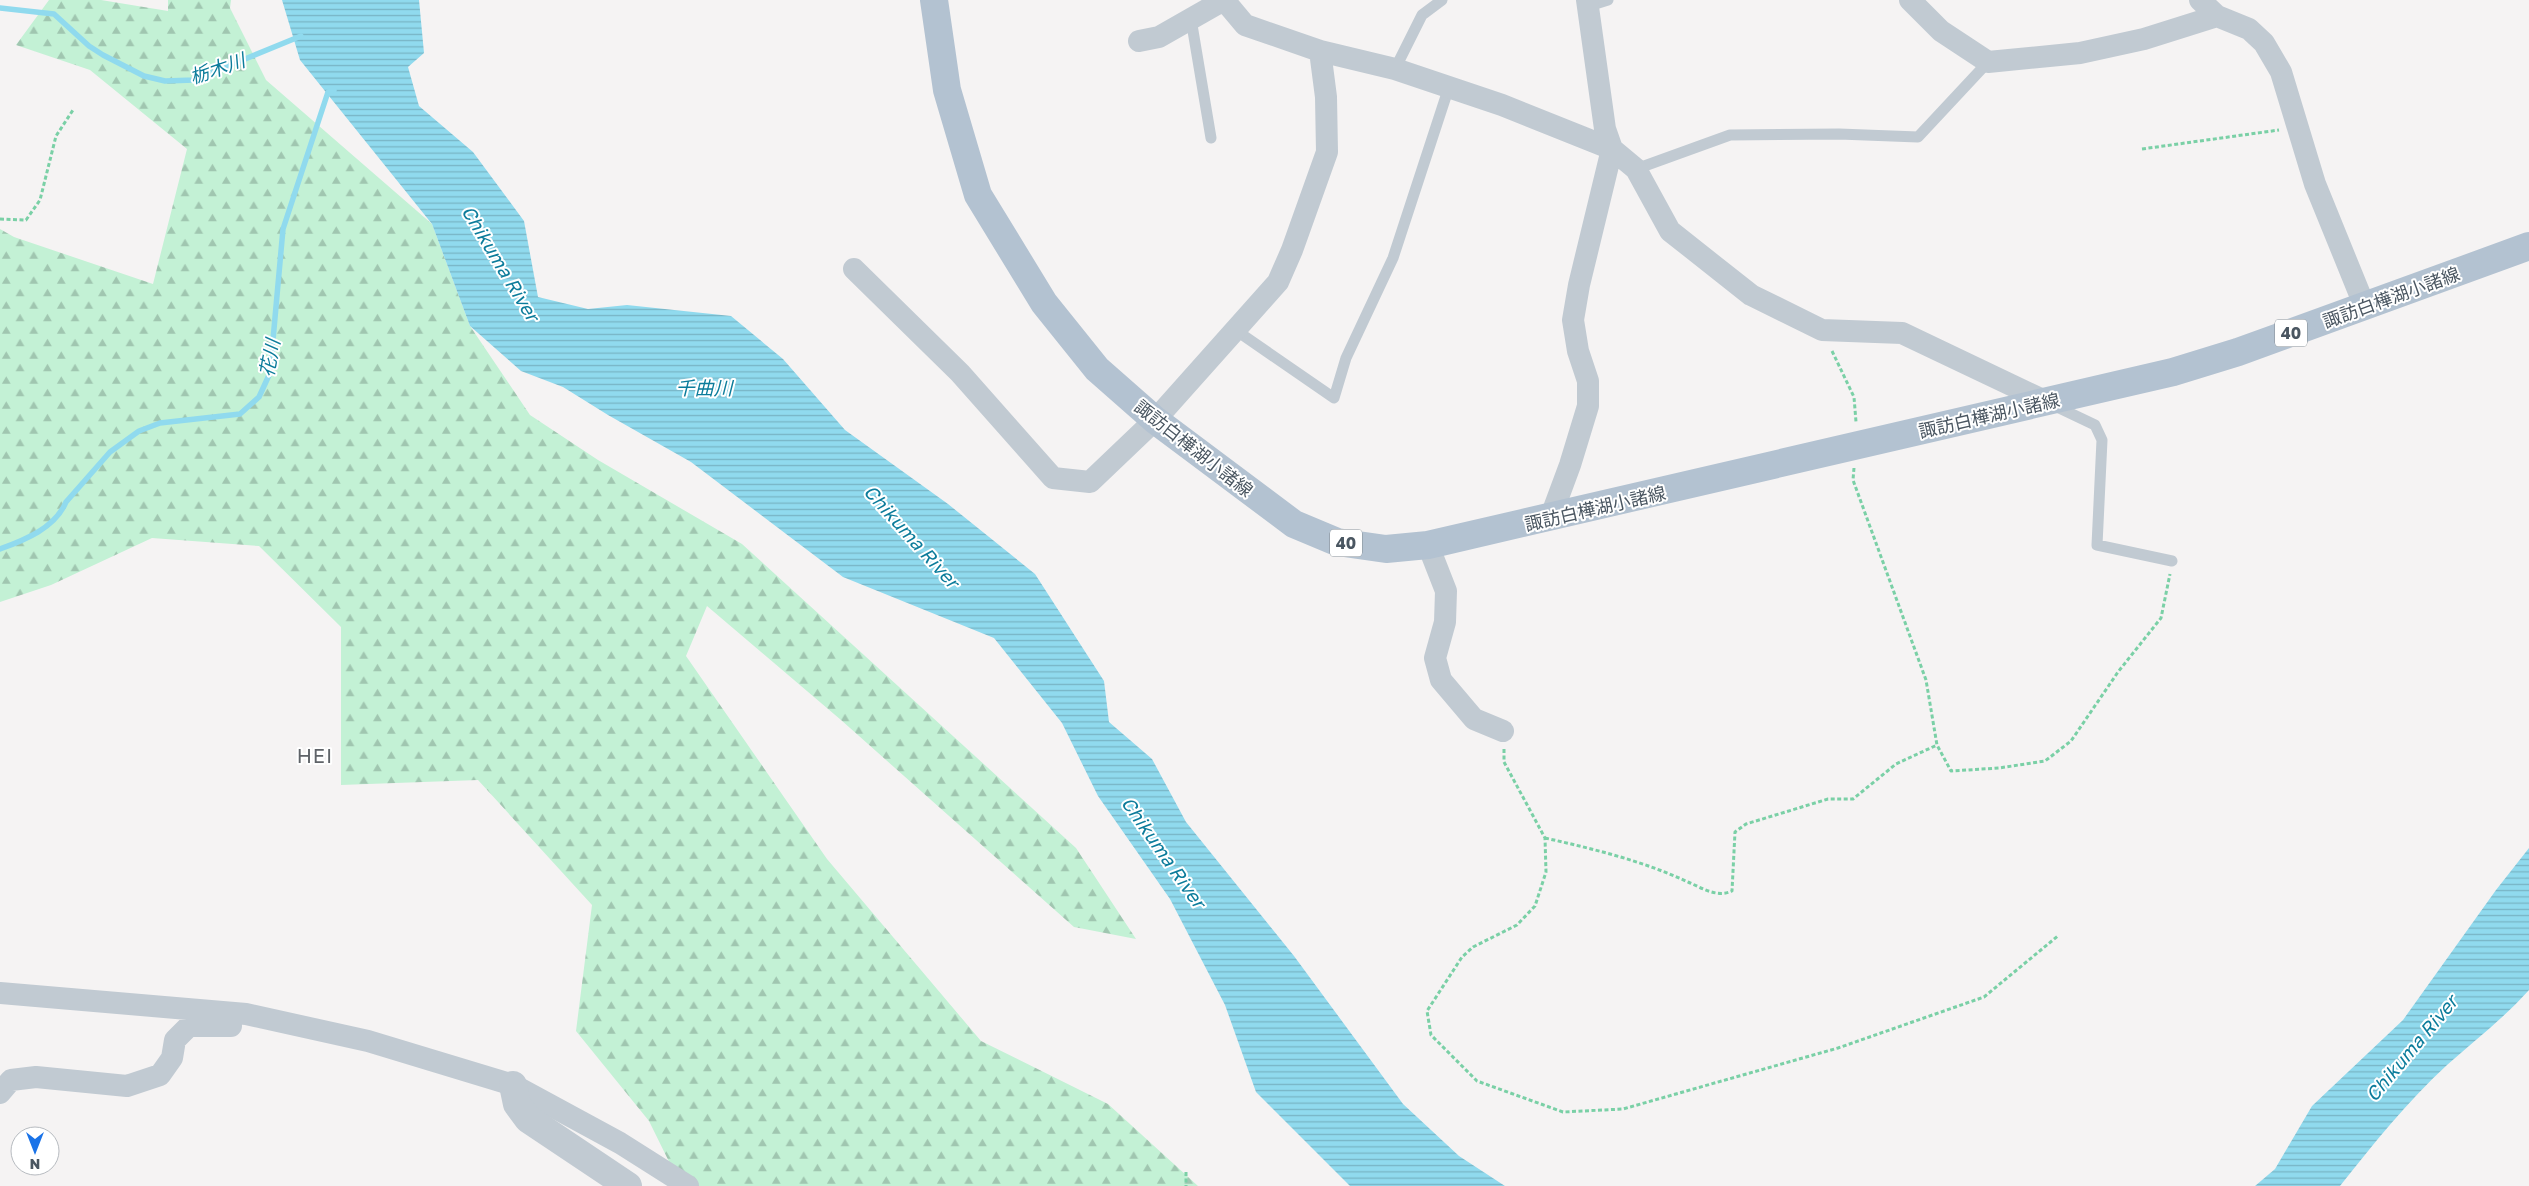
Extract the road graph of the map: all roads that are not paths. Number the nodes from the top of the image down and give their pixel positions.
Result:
1 (934, 0) edge
2 (1224, 0) edge
3 (1442, 0) edge
4 (1910, 0) edge
5 (2200, 0) edge
6 (1595, 2) edge
7 (2217, 16) junction
8 (1191, 19) junction
9 (1138, 41) dead end
10 (1320, 51) junction
11 (1988, 62) junction
12 (1395, 69) junction
13 (1449, 87) junction
14 (1212, 138) dead end
15 (1612, 149) junction
16 (1636, 169) junction
17 (2529, 246) edge
18 (854, 269) dead end
19 (2365, 307) junction
20 (1234, 329) junction
21 (2047, 402) junction
22 (1155, 420) junction
23 (1550, 518) junction
24 (1428, 545) junction
25 (2172, 561) road end
26 (1503, 731) road end
27 (0, 994) edge
28 (246, 1014) junction
29 (512, 1085) junction
30 (0, 1092) edge
31 (628, 1186) edge
32 (688, 1186) edge

1 - 22 main road, 諏訪白樺湖小諸線 / 40
2 - 8 street
2 - 10 street
3 - 12 lane
4 - 11 street
5 - 7 street
6 - 15 street
7 - 11 street
7 - 19 street
8 - 9 street
8 - 14 lane
10 - 12 street
10 - 20 street
11 - 16 lane
12 - 13 street
13 - 15 street
13 - 20 lane
15 - 16 street
15 - 23 street
16 - 21 street
17 - 19 main road, 諏訪白樺湖小諸線 / 40
18 - 22 street
19 - 21 main road, 諏訪白樺湖小諸線 / 40
20 - 22 street
21 - 23 main road, 諏訪白樺湖小諸線 / 40
21 - 25 lane
22 - 24 main road, 諏訪白樺湖小諸線 / 40
23 - 24 main road, 諏訪白樺湖小諸線 / 40
24 - 26 street
27 - 28 street
28 - 29 street
28 - 30 street
29 - 31 street
29 - 32 street

